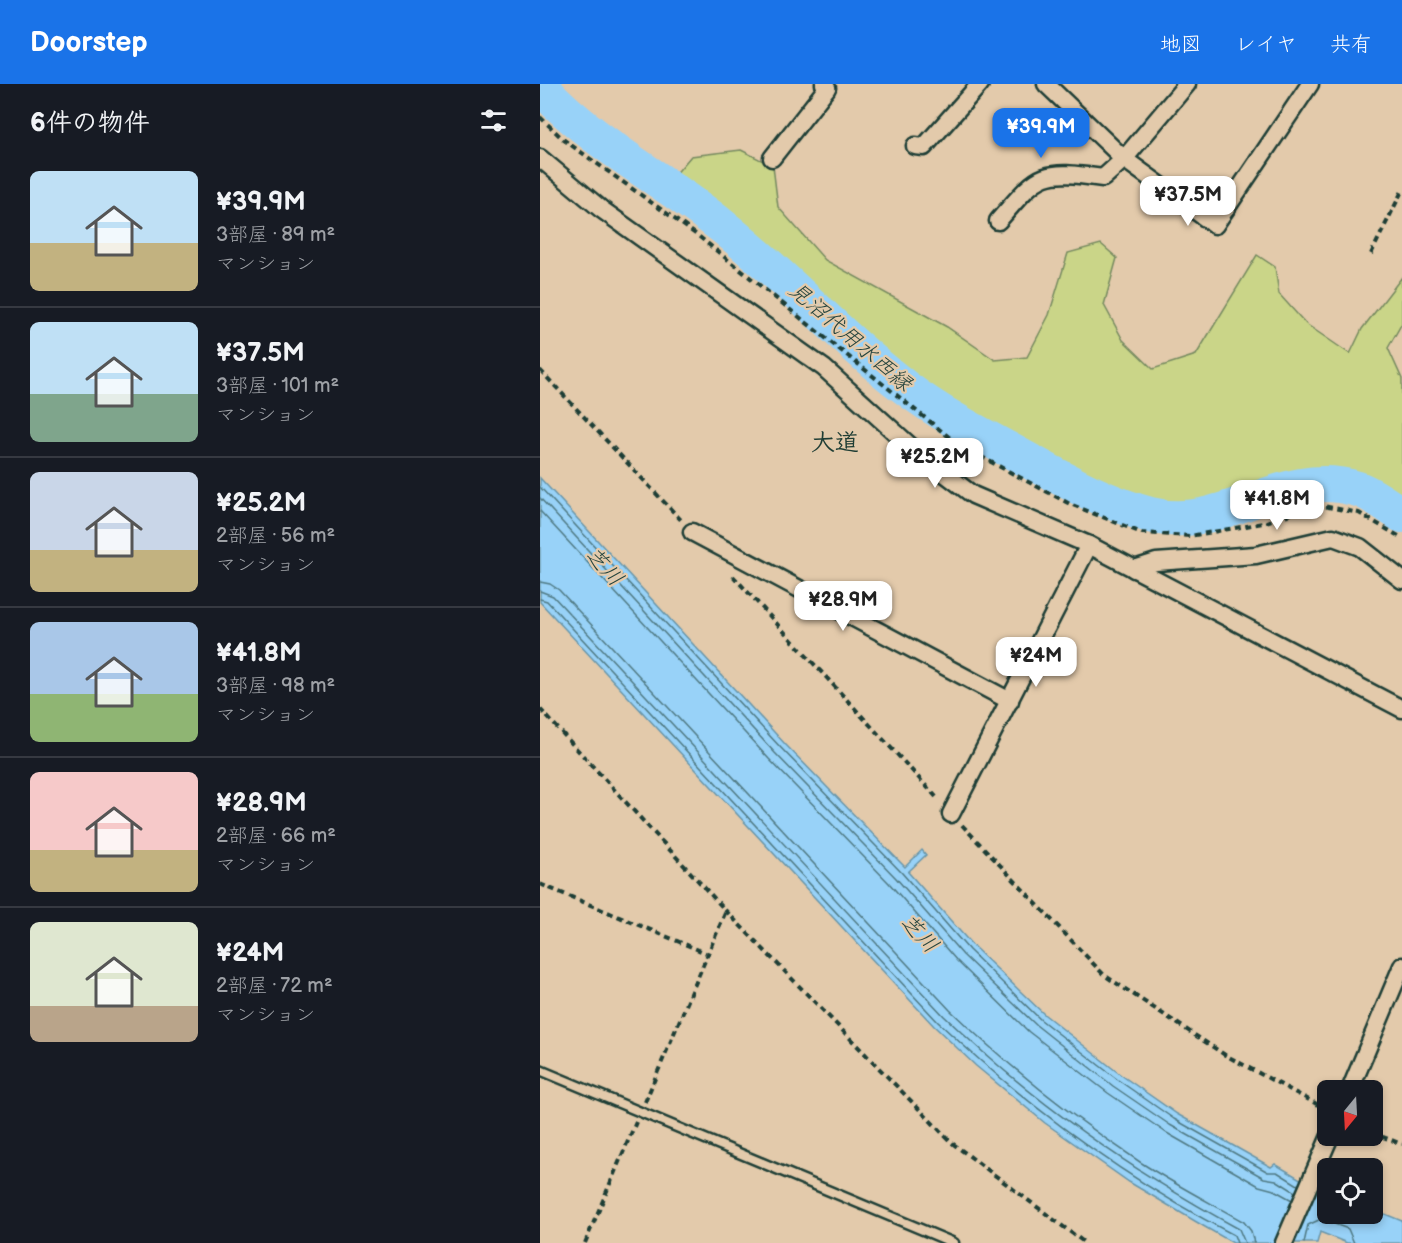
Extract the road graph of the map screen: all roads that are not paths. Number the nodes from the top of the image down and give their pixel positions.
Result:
1 (824, 84) edge
2 (980, 84) edge
3 (1046, 84) edge
4 (1187, 84) edge
5 (1310, 84) edge
6 (915, 146) dead end
7 (540, 158) edge
8 (772, 158) dead end
9 (1124, 159) junction
10 (998, 221) dead end
11 (692, 532) road end
12 (1089, 545) junction
13 (1134, 569) junction
14 (1402, 580) edge
15 (1010, 701) junction
16 (1402, 709) edge
17 (951, 814) road end
18 (1402, 966) edge
19 (540, 1070) edge
20 (1354, 1080) edge
21 (1326, 1146) edge
22 (954, 1243) edge
23 (1284, 1243) edge

1 - 8 street
2 - 6 street
3 - 9 street
4 - 9 street
5 - 9 street
7 - 12 street
9 - 10 street
11 - 15 street
12 - 13 street
12 - 15 street
13 - 14 street
13 - 16 street
15 - 17 street
18 - 20 street
19 - 22 lane
21 - 23 street

